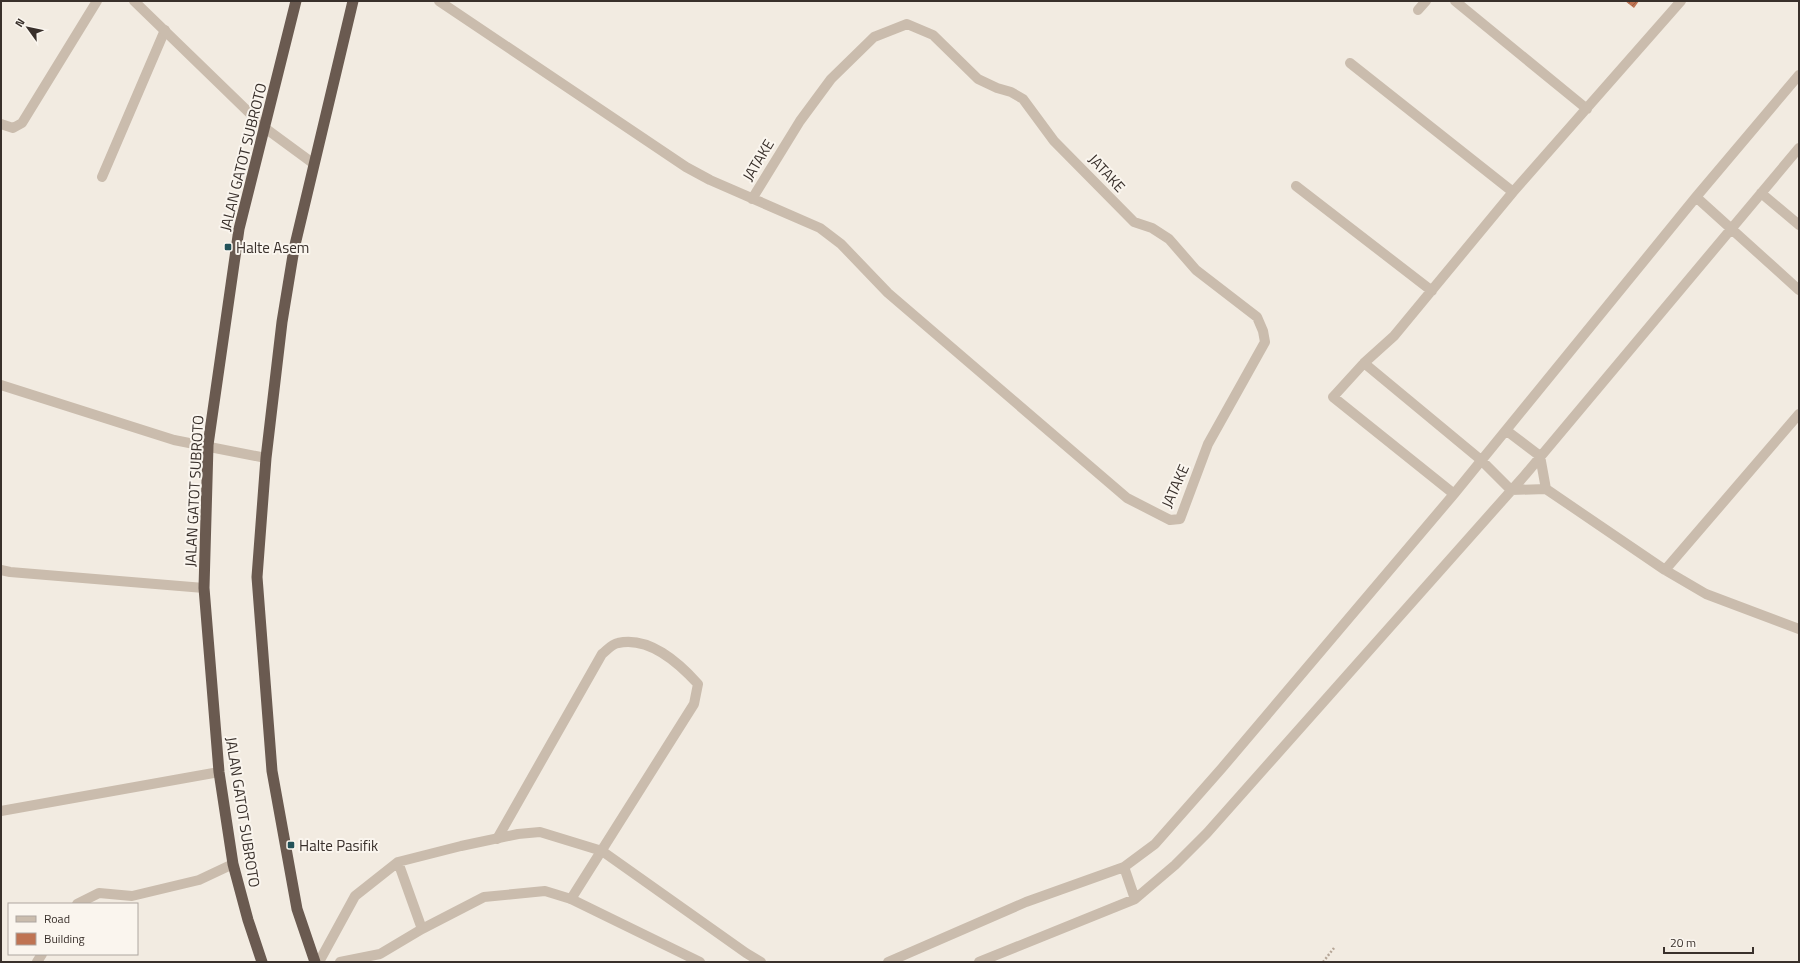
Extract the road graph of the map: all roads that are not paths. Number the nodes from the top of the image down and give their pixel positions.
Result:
1 (97, 1) edge
2 (134, 1) edge
3 (296, 1) edge
4 (353, 1) edge
5 (439, 1) edge
6 (1426, 1) edge
7 (1455, 1) edge
8 (1681, 1) edge
9 (1418, 10) dead end
10 (165, 30) junction
11 (1350, 63) dead end
12 (1799, 75) edge
13 (1587, 109) junction
14 (1, 124) edge
15 (265, 128) junction
16 (1799, 148) edge
17 (314, 164) junction
18 (102, 177) dead end
19 (1296, 186) dead end
20 (1512, 192) junction
21 (1761, 192) junction
22 (1696, 197) junction
23 (752, 199) junction
24 (1799, 225) edge
25 (1732, 228) junction
26 (1799, 290) edge
27 (1432, 291) junction
28 (1364, 363) junction
29 (1, 385) edge
30 (1799, 414) edge
31 (1507, 431) junction
32 (208, 445) junction
33 (1540, 456) junction
34 (266, 458) junction
35 (1481, 460) junction
36 (1546, 489) junction
37 (1511, 490) junction
38 (1454, 494) junction
39 (1, 570) edge
40 (1665, 570) junction
41 (204, 588) junction
42 (1799, 629) edge
43 (218, 772) junction
44 (1, 811) edge
45 (497, 839) junction
46 (602, 851) junction
47 (398, 862) junction
48 (233, 864) junction
49 (1124, 867) junction
50 (571, 899) junction
51 (1135, 899) junction
52 (79, 903) edge
53 (422, 929) junction
54 (262, 962) edge
55 (315, 962) edge
56 (319, 962) edge
57 (340, 962) edge
58 (700, 962) edge
59 (761, 962) edge
60 (888, 962) edge
61 (979, 962) edge

1 - 14 street
2 - 10 street
3 - 15 highway, JALAN GATOT SUBROTO
4 - 17 highway
5 - 23 street
6 - 9 street
7 - 13 street
8 - 13 street
10 - 15 street
10 - 18 street
11 - 20 street
12 - 22 street
13 - 20 street
15 - 17 street
15 - 32 highway, JALAN GATOT SUBROTO
16 - 21 street
17 - 34 highway
19 - 27 street
20 - 27 street
21 - 24 street
21 - 25 street
22 - 25 street
22 - 31 street
23 - 23 street, JATAKE
25 - 26 street
25 - 33 street
27 - 28 street
28 - 35 street
28 - 38 street
29 - 32 street
30 - 40 street
31 - 33 street
31 - 35 street
32 - 34 street
32 - 41 highway, JALAN GATOT SUBROTO
33 - 36 street
33 - 37 street
34 - 55 highway
35 - 37 street
35 - 38 street
36 - 37 street
36 - 40 street
37 - 51 street
38 - 49 street
39 - 41 street
40 - 42 street
41 - 43 highway, JALAN GATOT SUBROTO
43 - 44 street
43 - 48 highway, JALAN GATOT SUBROTO
45 - 46 street
45 - 46 street
45 - 47 street
46 - 50 street
46 - 59 street
47 - 53 street
47 - 56 street
48 - 52 street
48 - 54 highway, JALAN GATOT SUBROTO
49 - 51 street
49 - 60 street
50 - 53 street
50 - 58 street
51 - 61 street
53 - 57 street

